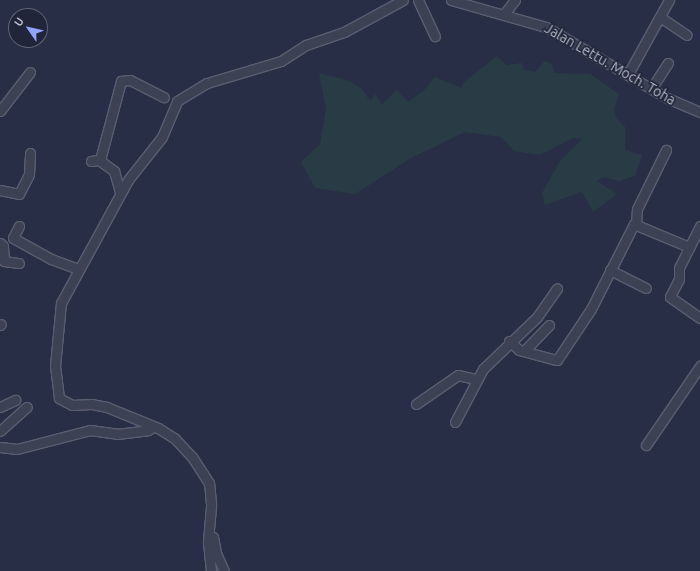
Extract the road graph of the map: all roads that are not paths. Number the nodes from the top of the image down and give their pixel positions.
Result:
1 (403, 0) edge
2 (418, 0) edge
3 (450, 0) edge
4 (515, 0) edge
5 (669, 0) edge
6 (504, 14) junction
7 (660, 17) junction
8 (687, 35) dead end
9 (435, 36) dead end
10 (668, 63) dead end
11 (30, 72) dead end
12 (628, 74) junction
13 (651, 88) junction
14 (164, 97) dead end
15 (0, 111) edge
16 (700, 112) edge
17 (666, 150) dead end
18 (30, 153) dead end
19 (0, 190) edge
20 (120, 192) junction
21 (636, 223) junction
22 (19, 226) dead end
23 (700, 226) edge
24 (0, 243) edge
25 (689, 247) junction
26 (20, 263) dead end
27 (78, 269) junction
28 (610, 270) junction
29 (557, 288) dead end
30 (646, 288) dead end
31 (700, 318) edge
32 (549, 325) dead end
33 (510, 341) junction
34 (524, 351) junction
35 (700, 366) edge
36 (476, 379) junction
37 (14, 400) dead end
38 (416, 404) dead end
39 (0, 407) edge
40 (27, 407) dead end
41 (455, 422) dead end
42 (153, 427) junction
43 (0, 431) edge
44 (646, 445) dead end
45 (0, 447) edge
46 (210, 490) junction
47 (211, 571) edge
48 (224, 571) edge

1 - 20 street
2 - 9 street
3 - 6 street, Jalan Lettu. Moch. Toha
4 - 6 street
5 - 7 street
6 - 12 street, Jalan Lettu. Moch. Toha
7 - 8 street
7 - 12 street
10 - 13 street
11 - 15 street
12 - 13 street, Jalan Lettu. Moch. Toha
13 - 16 street, Jalan Lettu. Moch. Toha
14 - 20 street
17 - 21 street
18 - 19 street
20 - 27 street
21 - 25 street
21 - 28 street
22 - 27 street
23 - 25 street
24 - 26 street
25 - 31 street
27 - 42 street
28 - 30 street
28 - 34 street
29 - 33 street
32 - 34 street
33 - 34 street
33 - 36 street
35 - 44 street
36 - 38 street
36 - 41 street
37 - 39 street
40 - 43 street
42 - 45 street
42 - 46 street
46 - 47 street
46 - 48 street

